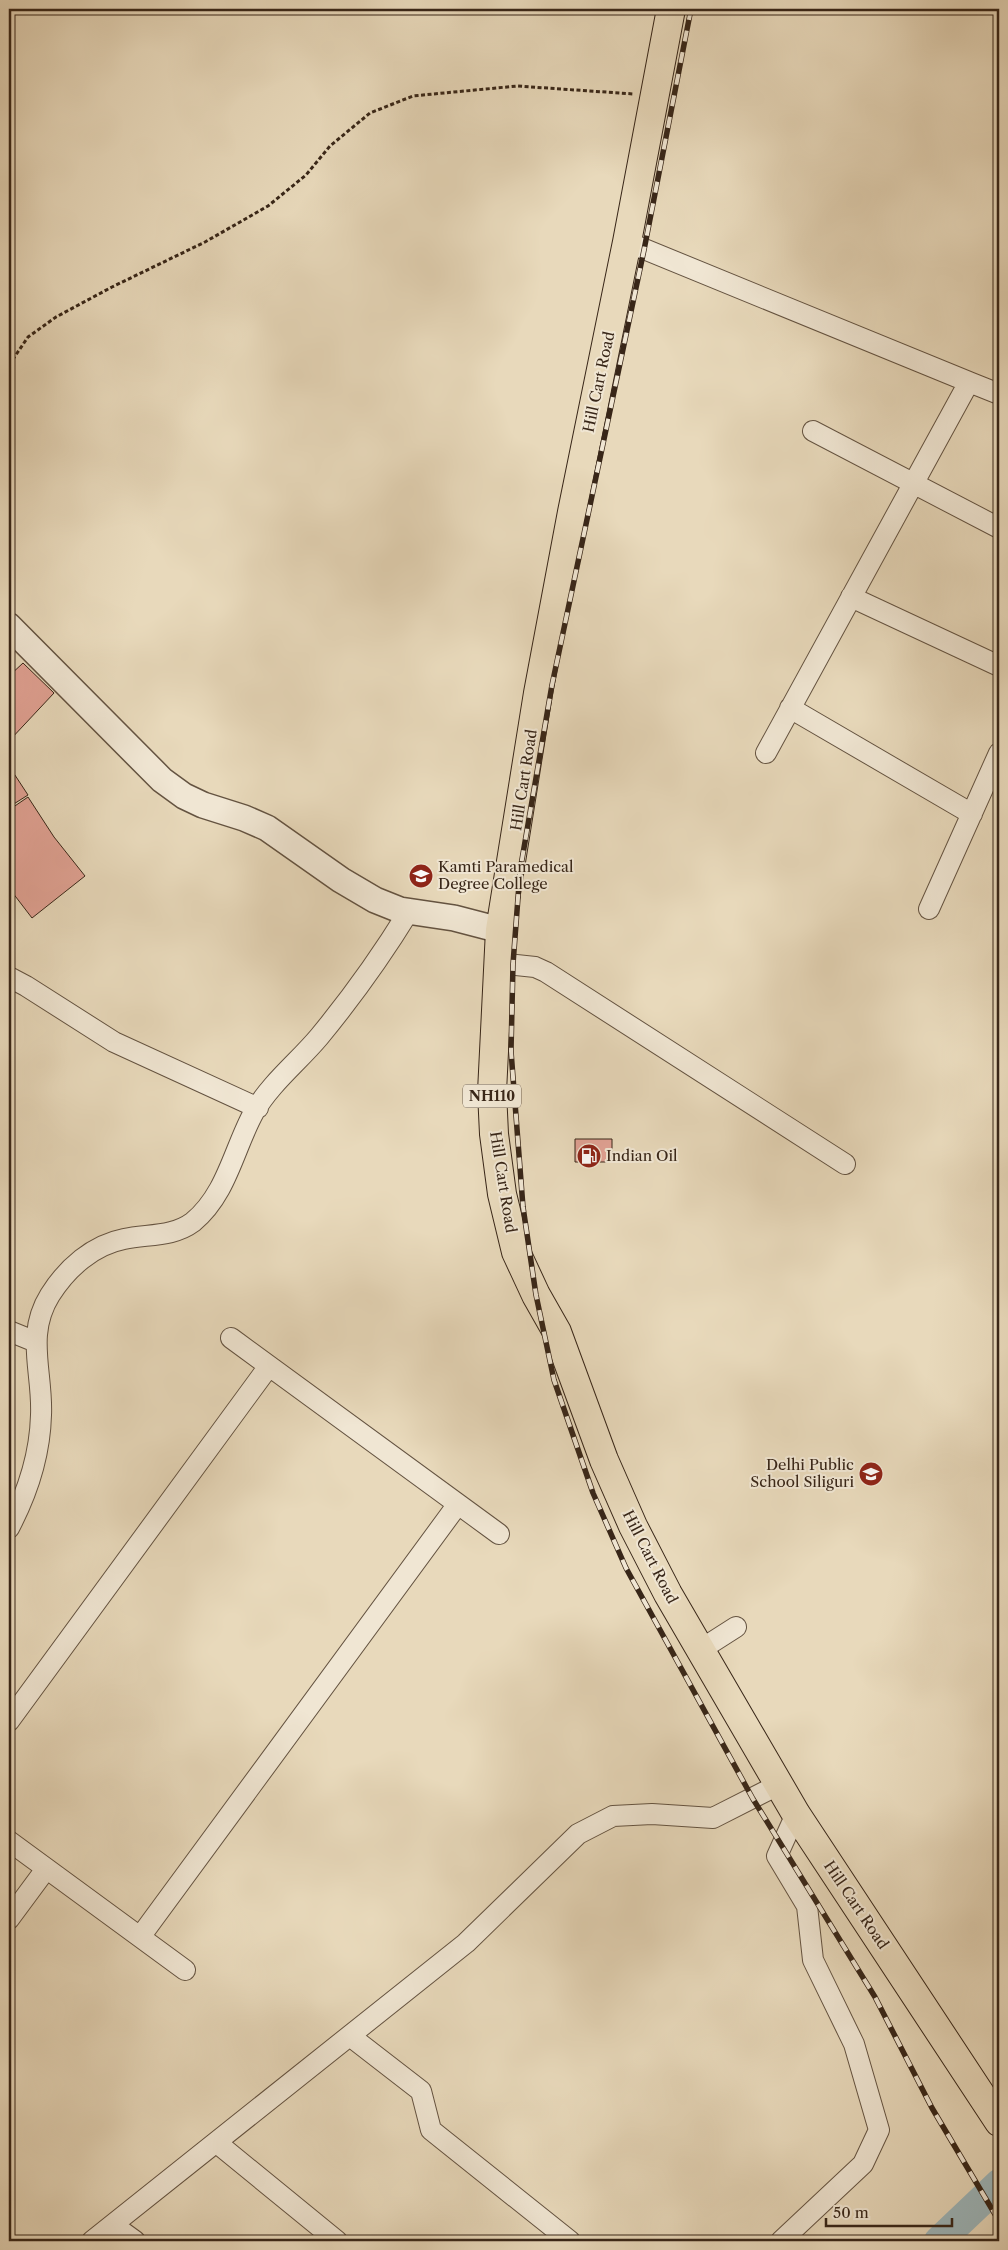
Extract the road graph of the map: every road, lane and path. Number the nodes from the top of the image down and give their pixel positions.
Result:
1 (671, 9) edge
2 (654, 96) junction
3 (627, 242) junction
4 (9, 365) edge
5 (969, 382) junction
6 (999, 394) edge
7 (813, 431) dead end
8 (914, 483) junction
9 (999, 528) edge
10 (851, 597) junction
11 (9, 626) edge
12 (999, 666) edge
13 (790, 708) junction
14 (766, 753) dead end
15 (999, 753) edge
16 (972, 814) junction
17 (929, 909) dead end
18 (409, 911) junction
19 (500, 930) junction
20 (498, 963) junction
21 (9, 977) edge
22 (258, 1108) junction
23 (845, 1164) dead end
24 (9, 1331) edge
25 (231, 1338) dead end
26 (36, 1342) junction
27 (269, 1366) junction
28 (458, 1504) junction
29 (9, 1528) edge
30 (499, 1534) dead end
31 (736, 1627) dead end
32 (700, 1650) junction
33 (9, 1721) edge
34 (778, 1785) junction
35 (796, 1814) junction
36 (9, 1841) edge
37 (46, 1869) junction
38 (9, 1919) edge
39 (140, 1937) junction
40 (185, 1970) dead end
41 (350, 2036) junction
42 (999, 2122) edge
43 (217, 2143) junction
44 (113, 2225) junction
45 (92, 2241) edge
46 (135, 2241) edge
47 (337, 2241) edge
48 (570, 2241) edge
49 (780, 2241) edge

1 - 2 highway, Hill Cart Road / NH110
2 - 3 highway, Hill Cart Road / NH110
2 - 4 path
3 - 5 street
3 - 19 highway, Hill Cart Road / NH110
5 - 6 street
5 - 8 street
7 - 8 street
8 - 9 street
8 - 10 street
10 - 12 street
10 - 13 street
11 - 18 street
13 - 14 street
13 - 16 street
15 - 16 street
16 - 17 street
18 - 19 street
18 - 22 street
19 - 20 highway, Hill Cart Road / NH110
20 - 23 street
20 - 32 highway, Hill Cart Road / NH110
21 - 22 street
22 - 26 street
24 - 26 street
25 - 27 street
26 - 29 street
27 - 28 street
27 - 33 street
28 - 30 street
28 - 39 street
31 - 32 street
32 - 34 highway, Hill Cart Road / NH110
34 - 35 highway, Hill Cart Road / NH110
34 - 41 street
35 - 42 highway, Hill Cart Road / NH110
35 - 49 street
36 - 37 street
37 - 38 street
37 - 39 street
39 - 40 street
41 - 43 street
41 - 48 street
43 - 44 street
43 - 47 street
44 - 45 street
44 - 46 street

